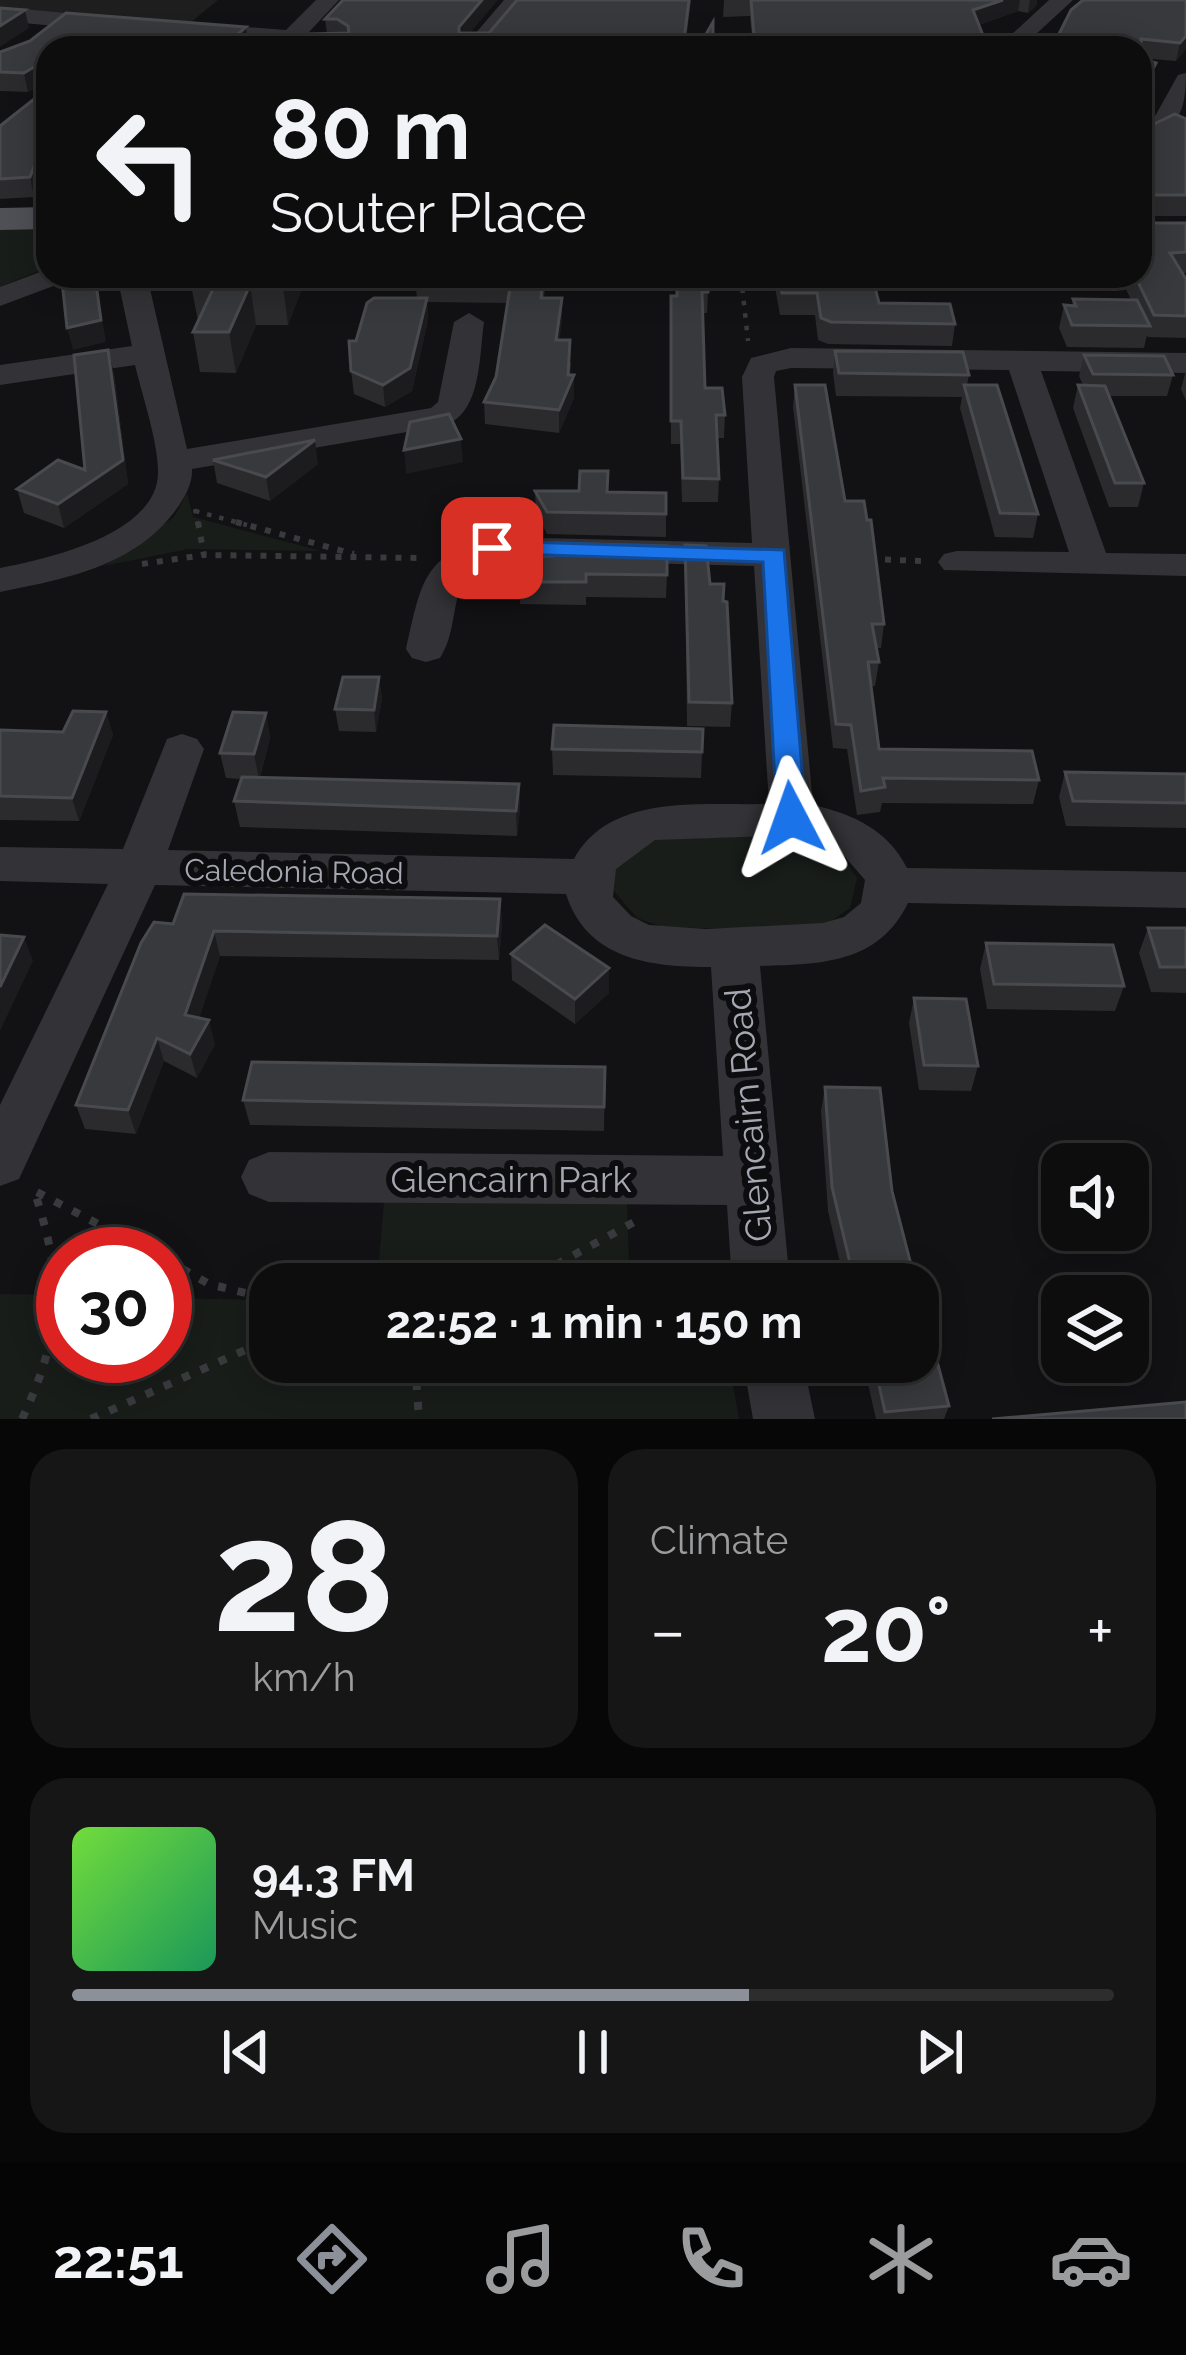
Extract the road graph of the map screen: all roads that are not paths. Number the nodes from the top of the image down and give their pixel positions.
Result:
1 (328, 0) edge
2 (516, 0) edge
3 (1062, 0) edge
4 (0, 14) edge
5 (62, 20) junction
6 (133, 25) edge
7 (178, 28) edge
8 (41, 36) edge
9 (232, 36) edge
10 (293, 36) edge
11 (484, 36) edge
12 (1022, 36) edge
13 (1178, 75) edge
14 (1152, 129) edge
15 (36, 218) edge
16 (0, 219) edge
17 (36, 283) edge
18 (135, 288) edge
19 (0, 297) edge
20 (467, 322) dead end
21 (149, 353) junction
22 (1022, 361) junction
23 (1186, 363) edge
24 (0, 375) edge
25 (174, 469) junction
26 (775, 555) junction
27 (957, 562) road end
28 (1091, 562) junction
29 (1186, 565) edge
30 (0, 580) edge
31 (426, 650) dead end
32 (183, 748) dead end
33 (791, 818) junction
34 (0, 864) edge
35 (139, 868) junction
36 (588, 878) junction
37 (887, 885) junction
38 (1186, 890) edge
39 (734, 945) junction
40 (0, 1161) edge
41 (268, 1177) dead end
42 (754, 1181) junction
43 (760, 1263) edge
44 (777, 1383) edge
45 (784, 1419) edge

1 - 10 street
2 - 11 street
3 - 12 street
4 - 5 street
5 - 6 street
5 - 8 street
7 - 9 street
13 - 14 street
15 - 16 main road
17 - 19 street
18 - 21 street
20 - 25 street
21 - 24 street
21 - 25 street
22 - 23 street
22 - 26 street
22 - 28 street
25 - 30 street
26 - 31 street
26 - 33 street
27 - 28 street
28 - 29 street
32 - 35 street
33 - 36 street
33 - 37 street
34 - 35 street, Caledonia Road
35 - 36 street, Caledonia Road
35 - 40 street
36 - 39 street
37 - 38 street
37 - 39 street
39 - 42 street, Glencairn Road
41 - 42 street, Glencairn Park
42 - 43 street, Glencairn Road
44 - 45 street

